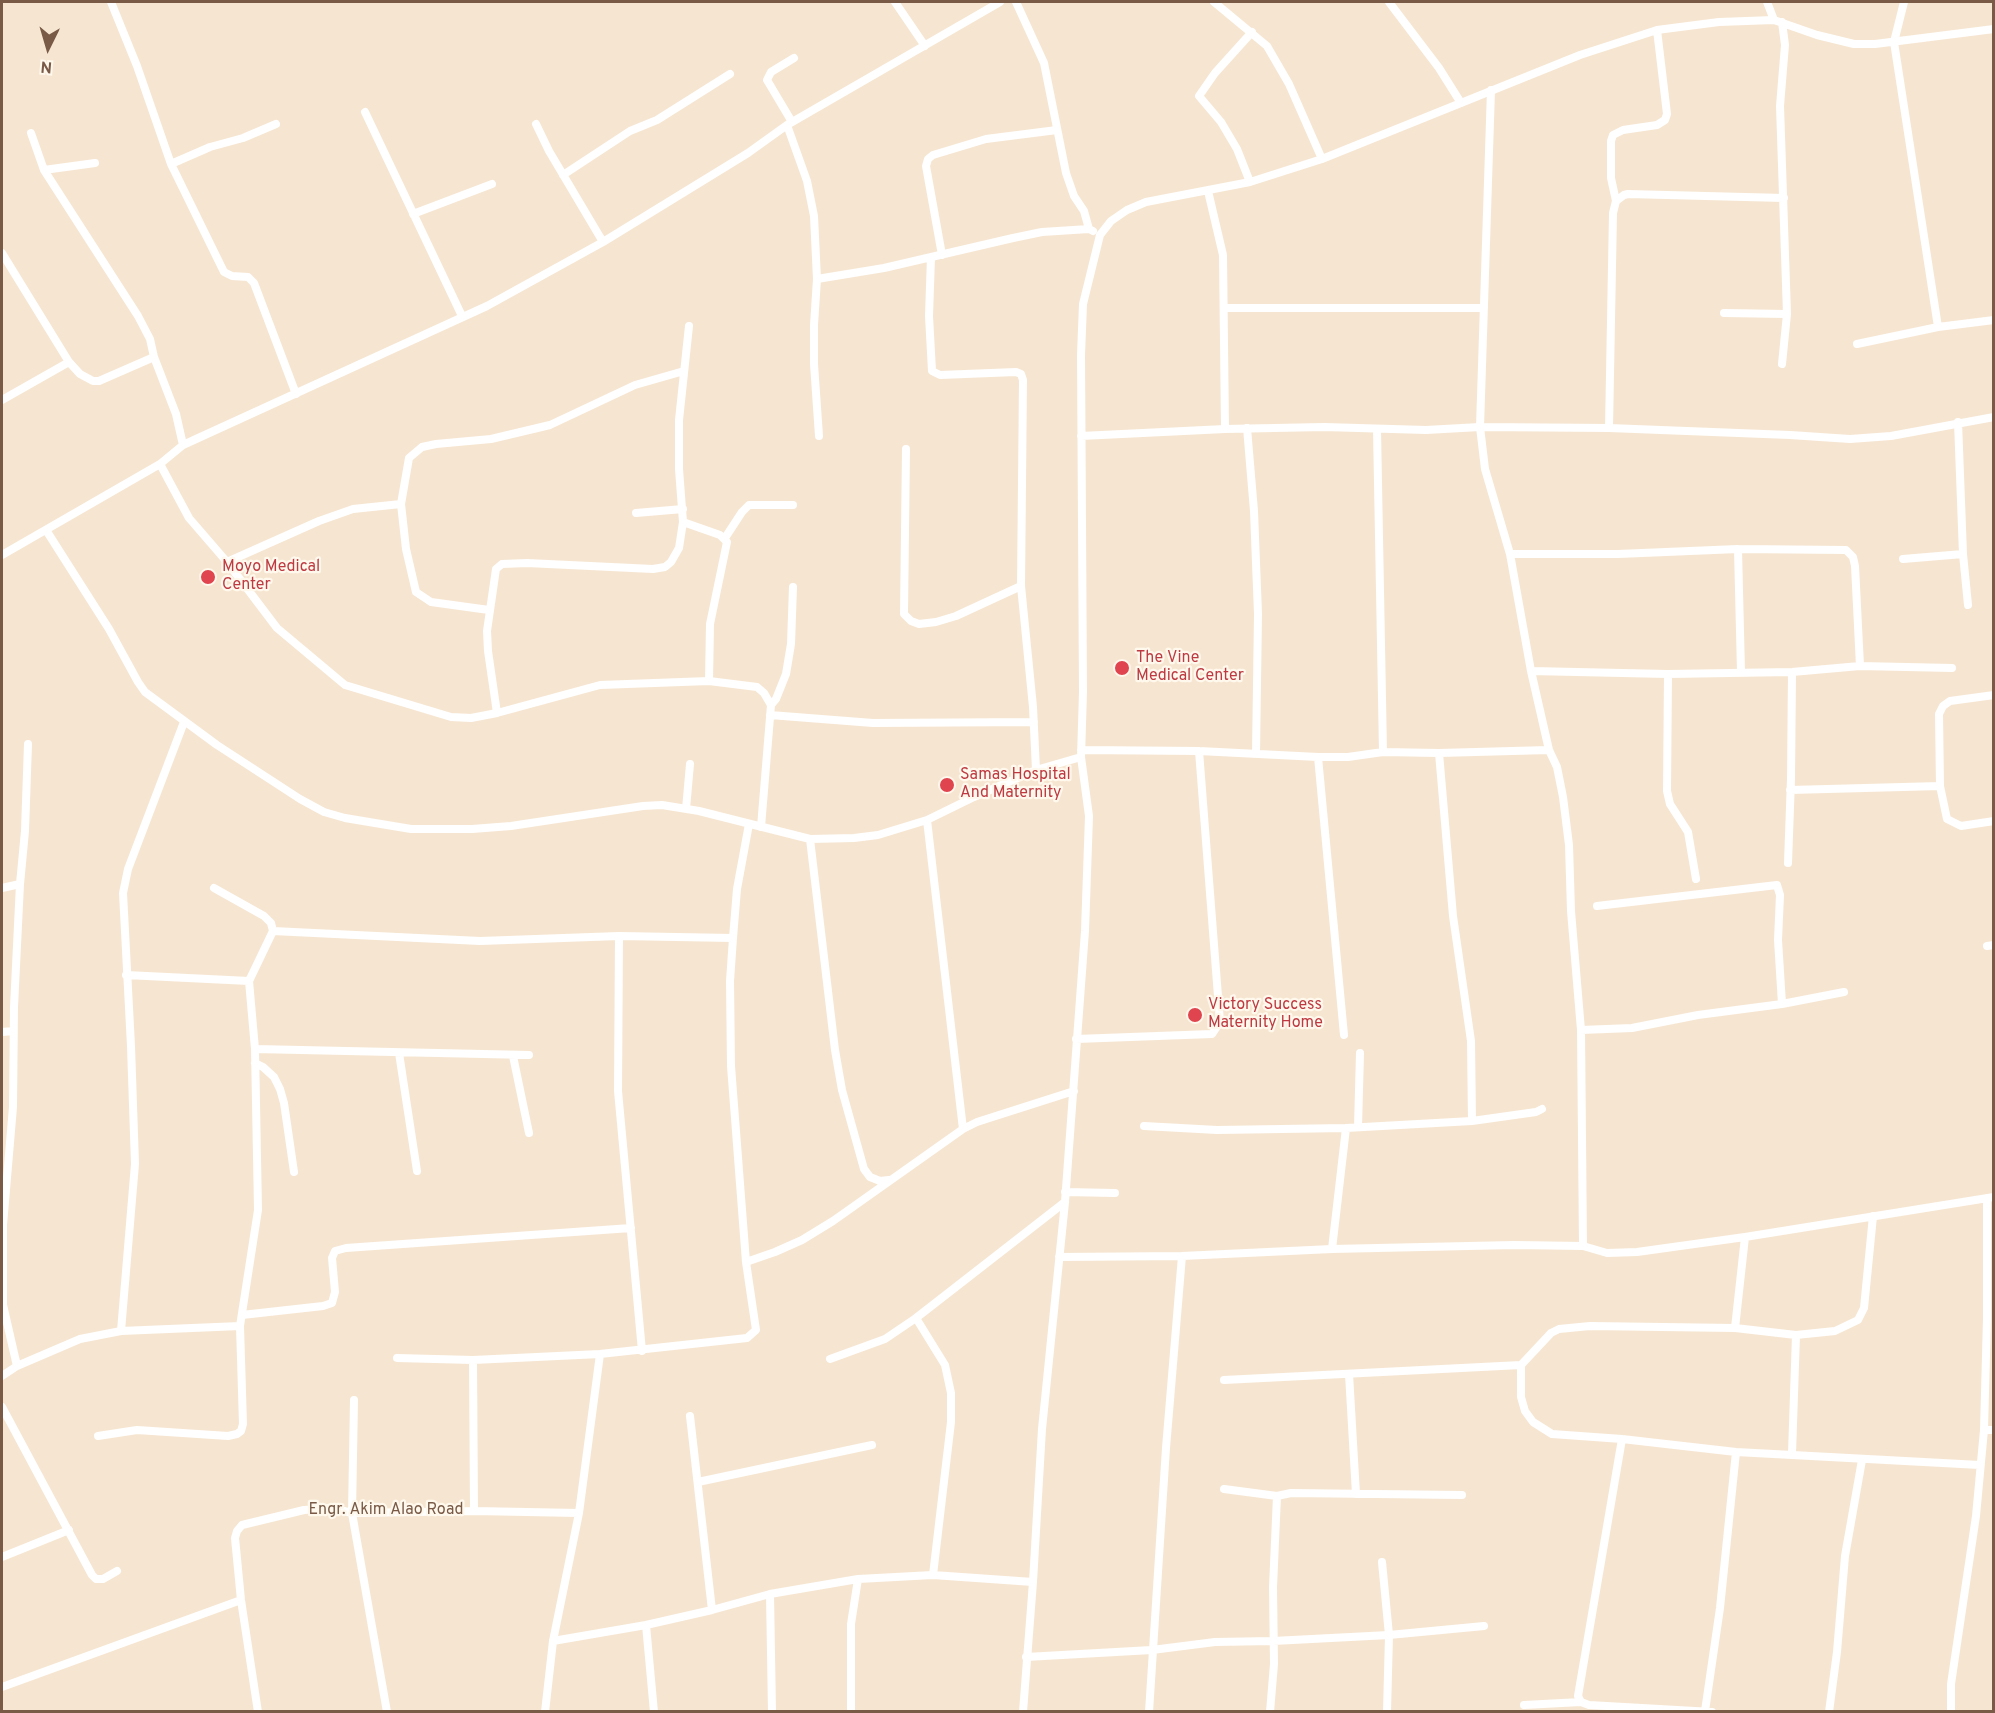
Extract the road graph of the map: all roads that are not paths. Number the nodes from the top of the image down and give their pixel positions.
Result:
1 (111, 2) edge
2 (896, 2) edge
3 (1000, 2) edge
4 (1016, 2) edge
5 (1214, 2) edge
6 (1389, 2) edge
7 (1767, 2) edge
8 (1904, 2) edge
9 (1778, 21) junction
10 (1994, 28) edge
11 (1657, 30) junction
12 (1252, 32) junction
13 (1894, 42) junction
14 (925, 46) junction
15 (794, 58) dead end
16 (730, 74) dead end
17 (1491, 90) junction
18 (1461, 103) junction
19 (365, 112) dead end
20 (276, 124) dead end
21 (536, 124) dead end
22 (789, 124) junction
23 (1057, 130) junction
24 (31, 133) dead end
25 (1322, 159) junction
26 (95, 163) dead end
27 (171, 164) junction
28 (44, 170) junction
29 (563, 175) junction
30 (1250, 182) junction
31 (492, 184) dead end
32 (1208, 191) junction
33 (1784, 198) junction
34 (1616, 201) junction
35 (413, 214) junction
36 (1089, 229) junction
37 (1100, 235) junction
38 (603, 242) junction
39 (2, 253) edge
40 (942, 255) junction
41 (931, 257) junction
42 (817, 279) junction
43 (1225, 308) junction
44 (1484, 308) junction
45 (1724, 313) dead end
46 (1787, 314) junction
47 (462, 316) junction
48 (1994, 320) edge
49 (689, 326) dead end
50 (1938, 327) junction
51 (1857, 344) dead end
52 (154, 357) junction
53 (69, 362) junction
54 (1782, 364) dead end
55 (684, 370) junction
56 (296, 394) junction
57 (2, 400) edge
58 (1994, 417) edge
59 (1958, 422) junction
60 (1480, 427) junction
61 (1247, 428) junction
62 (1609, 428) junction
63 (1225, 429) junction
64 (1377, 429) junction
65 (819, 436) dead end
66 (1081, 436) junction
67 (183, 446) junction
68 (906, 449) dead end
69 (160, 464) junction
70 (401, 504) junction
71 (793, 505) dead end
72 (682, 509) junction
73 (636, 513) dead end
74 (683, 522) junction
75 (46, 530) junction
76 (725, 538) junction
77 (1738, 549) junction
78 (1510, 554) junction
79 (1963, 554) junction
80 (2, 555) edge
81 (1903, 559) dead end
82 (227, 562) junction
83 (1021, 586) junction
84 (794, 587) dead end
85 (1968, 604) dead end
86 (489, 610) junction
87 (1860, 666) junction
88 (1952, 668) dead end
89 (1531, 670) junction
90 (1741, 672) junction
91 (1792, 672) junction
92 (1668, 674) junction
93 (709, 681) junction
94 (1994, 695) edge
95 (770, 710) junction
96 (497, 713) junction
97 (184, 722) junction
98 (1034, 722) junction
99 (28, 744) dead end
100 (1549, 750) junction
101 (1198, 751) junction
102 (1383, 752) junction
103 (1438, 753) junction
104 (1081, 754) junction
105 (1256, 754) junction
106 (1318, 757) junction
107 (690, 764) dead end
108 (1036, 770) junction
109 (1940, 786) junction
110 (1791, 790) junction
111 (686, 809) junction
112 (927, 820) junction
113 (1994, 821) edge
114 (749, 824) junction
115 (761, 827) junction
116 (810, 839) junction
117 (1788, 863) dead end
118 (1696, 879) dead end
119 (20, 884) junction
120 (2, 888) edge
121 (214, 888) dead end
122 (1597, 906) dead end
123 (273, 931) junction
124 (619, 936) junction
125 (733, 938) junction
126 (126, 975) junction
127 (249, 981) junction
128 (1844, 992) dead end
129 (1782, 1004) junction
130 (1581, 1030) junction
131 (13, 1031) junction
132 (2, 1032) edge
133 (1344, 1035) dead end
134 (1076, 1039) junction
135 (255, 1049) junction
136 (399, 1053) junction
137 (1360, 1053) dead end
138 (529, 1055) dead end
139 (513, 1056) junction
140 (255, 1063) junction
141 (1074, 1091) junction
142 (1542, 1109) dead end
143 (1472, 1121) junction
144 (1144, 1126) dead end
145 (1358, 1127) junction
146 (1346, 1128) junction
147 (963, 1129) junction
148 (529, 1133) dead end
149 (417, 1171) dead end
150 (294, 1172) dead end
151 (889, 1180) junction
152 (1065, 1192) junction
153 (1115, 1192) dead end
154 (1990, 1198) edge
155 (1065, 1202) junction
156 (1873, 1216) junction
157 (631, 1228) junction
158 (1745, 1237) junction
159 (1583, 1246) junction
160 (1332, 1249) junction
161 (1059, 1257) junction
162 (1182, 1257) junction
163 (746, 1262) junction
164 (242, 1315) junction
165 (916, 1318) junction
166 (1990, 1318) edge
167 (240, 1326) junction
168 (1735, 1328) junction
169 (121, 1331) junction
170 (1796, 1335) junction
171 (642, 1351) junction
172 (600, 1354) junction
173 (397, 1358) dead end
174 (830, 1359) dead end
175 (473, 1360) junction
176 (1521, 1365) junction
177 (17, 1366) junction
178 (1349, 1374) junction
179 (2, 1376) edge
180 (1224, 1380) dead end
181 (354, 1400) dead end
182 (2, 1407) edge
183 (690, 1416) dead end
184 (1989, 1430) edge
185 (98, 1436) dead end
186 (1622, 1439) junction
187 (872, 1445) dead end
188 (1736, 1452) junction
189 (1792, 1454) junction
190 (1862, 1460) junction
191 (1980, 1465) junction
192 (698, 1482) junction
193 (1224, 1489) dead end
194 (1356, 1494) junction
195 (1462, 1495) dead end
196 (1277, 1496) junction
197 (474, 1511) junction
198 (352, 1513) junction
199 (579, 1513) junction
200 (69, 1530) junction
201 (2, 1557) edge
202 (1382, 1562) dead end
203 (117, 1571) dead end
204 (933, 1575) junction
205 (858, 1579) junction
206 (1033, 1582) junction
207 (770, 1594) junction
208 (241, 1600) junction
209 (712, 1610) junction
210 (646, 1625) junction
211 (1484, 1626) dead end
212 (1389, 1635) junction
213 (553, 1641) junction
214 (1273, 1641) junction
215 (1152, 1650) junction
216 (1026, 1656) junction
217 (2, 1688) edge
218 (1581, 1702) junction
219 (1524, 1705) dead end
220 (1705, 1711) edge
221 (258, 1712) edge
222 (387, 1712) edge
223 (545, 1712) edge
224 (654, 1712) edge
225 (772, 1712) edge
226 (851, 1712) edge
227 (1023, 1712) edge
228 (1149, 1712) edge
229 (1270, 1712) edge
230 (1388, 1712) edge
231 (1713, 1712) edge
232 (1829, 1712) edge
233 (1951, 1712) edge

1 - 27 street
2 - 14 street
3 - 14 street
4 - 23 street
5 - 12 street
6 - 18 street
7 - 9 street
8 - 13 street
9 - 11 street
9 - 13 street
9 - 33 street
10 - 13 street
11 - 17 street
11 - 34 street
12 - 25 street
12 - 30 street
13 - 50 street
14 - 22 street
15 - 22 street
16 - 29 street
17 - 18 street
17 - 44 street
18 - 25 street
19 - 35 street
20 - 27 street
21 - 29 street
22 - 38 street
22 - 42 street
23 - 36 street
23 - 40 street
24 - 28 street
25 - 30 street
26 - 28 street
27 - 56 street
28 - 52 street
29 - 38 street
30 - 32 street
31 - 35 street
32 - 37 street
32 - 43 street
33 - 34 street
33 - 46 street
34 - 62 street
35 - 47 street
36 - 37 street
36 - 40 street
37 - 66 street
38 - 47 street
39 - 53 street
40 - 41 street
41 - 42 street
41 - 83 street
42 - 65 street
43 - 44 street
43 - 63 street
44 - 60 street
45 - 46 street
46 - 54 street
47 - 56 street
48 - 50 street
49 - 55 street
50 - 51 street
52 - 53 street
52 - 67 street
53 - 57 street
55 - 70 street
55 - 72 street
56 - 67 street
58 - 59 street
59 - 62 street
59 - 79 street
60 - 62 street
60 - 64 street
60 - 78 street
61 - 63 street
61 - 64 street
61 - 105 street
63 - 66 street
64 - 102 street
66 - 104 street
67 - 69 street
68 - 83 street
69 - 75 street
69 - 82 street
70 - 82 street
70 - 86 street
71 - 76 street
72 - 73 street
72 - 74 street
74 - 76 street
74 - 86 street
75 - 80 street
75 - 97 street
76 - 93 street
77 - 78 street
77 - 87 street
77 - 90 street
78 - 89 street
79 - 81 street
79 - 85 street
82 - 96 street
83 - 98 street
84 - 95 street
86 - 96 street
87 - 88 street
87 - 91 street
89 - 92 street
89 - 100 street
90 - 91 street
90 - 92 street
91 - 110 street
92 - 118 street
93 - 95 street
93 - 96 street
94 - 109 street
95 - 98 street
95 - 115 street
97 - 111 street
97 - 126 street
98 - 108 street
99 - 119 street
100 - 103 street
100 - 130 street
101 - 104 street
101 - 105 street
101 - 134 street
102 - 103 street
102 - 106 street
103 - 143 street
104 - 108 street
104 - 134 street
105 - 106 street
106 - 133 street
107 - 111 street
108 - 112 street
109 - 110 street
109 - 113 street
110 - 117 street
111 - 114 street
112 - 116 street
112 - 147 street
114 - 115 street
114 - 125 street
115 - 116 street
116 - 151 street
119 - 120 street
119 - 131 street
121 - 123 street
122 - 129 street
123 - 124 street
123 - 127 street
124 - 125 street
124 - 157 street
125 - 163 street
126 - 127 street
126 - 169 street
127 - 135 street
128 - 129 street
129 - 130 street
130 - 159 street
131 - 132 street
131 - 177 street
134 - 141 street
135 - 136 street
135 - 140 street
136 - 139 street
136 - 149 street
137 - 145 street
138 - 139 street
139 - 148 street
140 - 150 street
140 - 164 street
141 - 147 street
141 - 152 street
142 - 143 street
143 - 145 street
144 - 146 street
145 - 146 street
146 - 160 street
147 - 151 street
151 - 163 street
152 - 153 street
152 - 155 street
154 - 156 street
154 - 166 street
155 - 161 street
155 - 165 street
156 - 158 street
156 - 170 street
157 - 164 street
157 - 171 street
158 - 159 street
158 - 168 street
159 - 160 street
160 - 162 street
161 - 162 street
161 - 206 street
162 - 215 street
163 - 171 street
164 - 167 street
165 - 174 street
165 - 204 street
166 - 184 street
167 - 169 street
167 - 185 street
168 - 170 street
168 - 176 street
169 - 177 street
170 - 189 street
171 - 172 street
172 - 175 street
172 - 199 street
173 - 175 street
175 - 197 street
176 - 178 street
176 - 186 street
177 - 179 street
178 - 180 street
178 - 194 street
181 - 198 street
182 - 200 street
183 - 192 street
184 - 191 street
186 - 188 street
186 - 218 street
187 - 192 street
188 - 189 street
188 - 220 street
189 - 190 street
190 - 191 street
190 - 232 street
191 - 233 street
192 - 209 street
193 - 196 street
194 - 195 street
194 - 196 street
196 - 214 street
197 - 198 street, Engr. Akim Alao Road
197 - 199 street, Engr. Akim Alao Road
198 - 208 street, Engr. Akim Alao Road
198 - 222 street
199 - 213 street
200 - 201 street
200 - 203 street
202 - 212 street
204 - 205 street
204 - 206 street
205 - 207 street
205 - 226 street
206 - 216 street
207 - 209 street
207 - 225 street
208 - 217 street
208 - 221 street, Engr. Akim Alao Road
209 - 210 street
210 - 213 street
210 - 224 street
211 - 212 street
212 - 214 street
212 - 230 street
213 - 223 street
214 - 215 street
214 - 229 street
215 - 216 street
215 - 228 street
216 - 227 street
218 - 219 street
218 - 220 street
220 - 231 street

